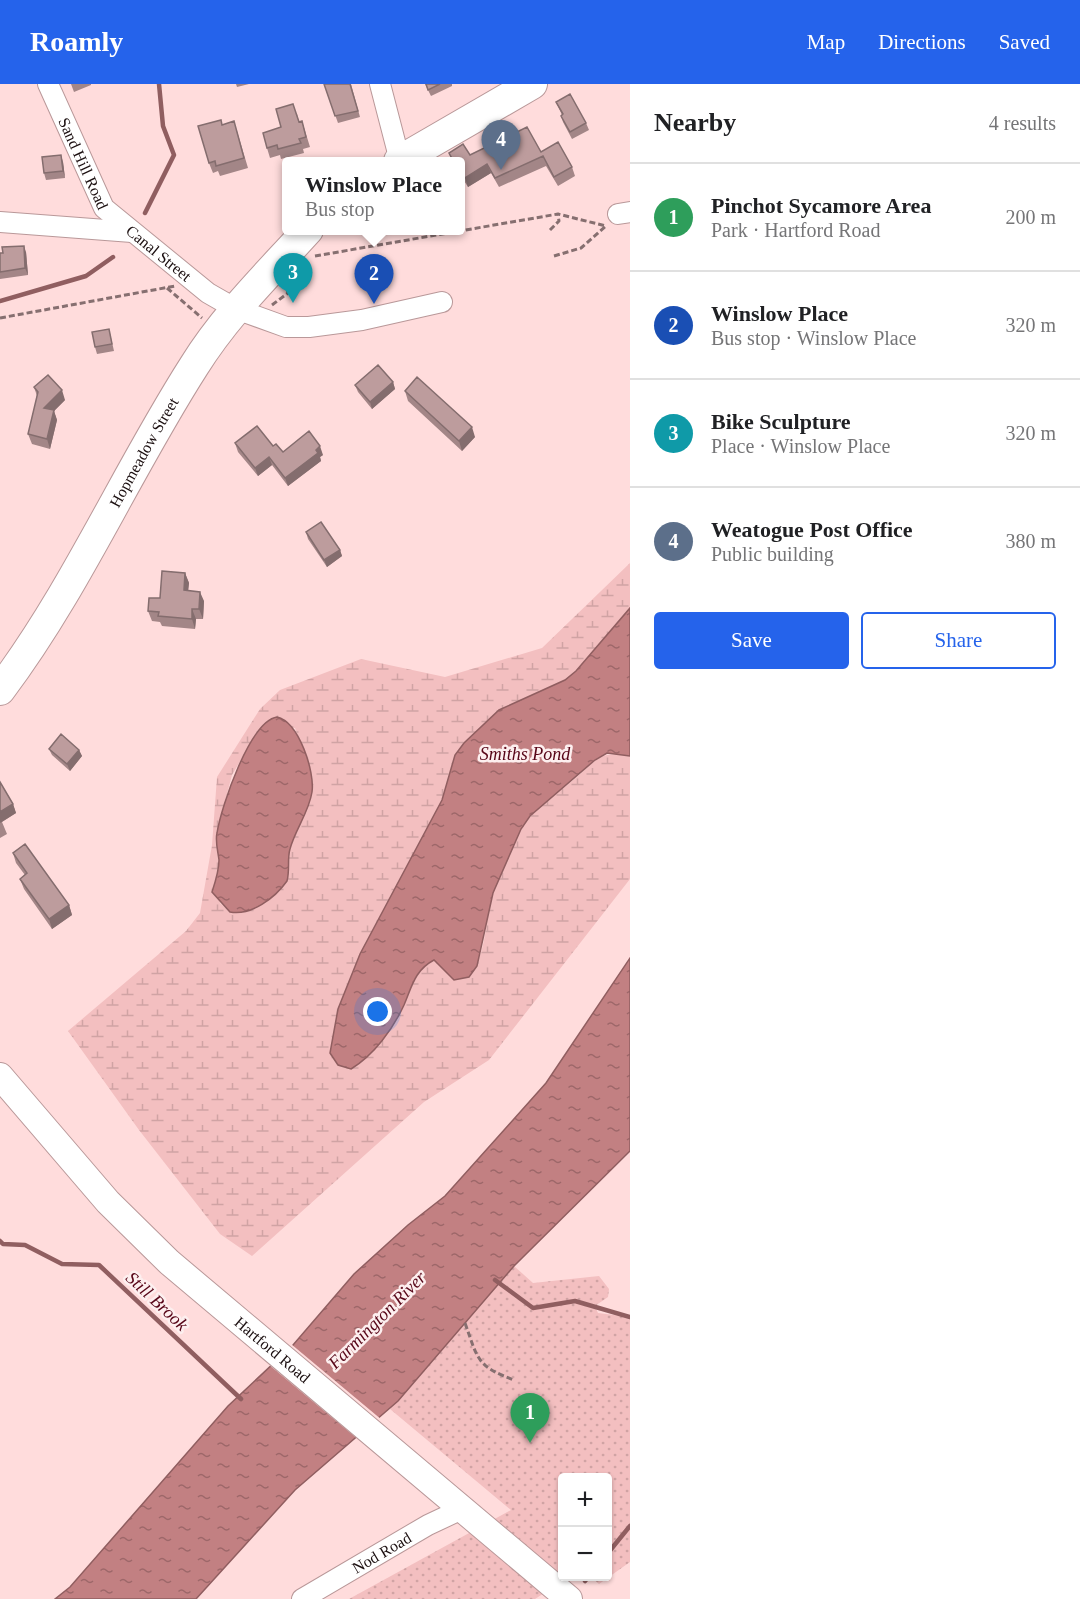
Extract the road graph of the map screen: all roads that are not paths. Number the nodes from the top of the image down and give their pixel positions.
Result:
1 (48, 84) edge
2 (380, 84) edge
3 (532, 84) edge
4 (399, 157) edge
5 (407, 157) edge
6 (0, 222) edge
7 (132, 232) junction
8 (310, 243) edge
9 (442, 302) dead end
10 (236, 309) junction
11 (0, 690) edge
12 (0, 1076) edge
13 (462, 1509) junction
14 (302, 1599) edge
15 (568, 1599) edge

1 - 7 street, Sand Hill Road
2 - 4 street
3 - 5 highway
6 - 7 street, Canal Street
7 - 10 street, Canal Street
8 - 10 highway, Hopmeadow Street
9 - 10 street, Canal Street
10 - 11 highway, Hopmeadow Street
12 - 13 main road, Hartford Road
13 - 14 street, Nod Road
13 - 15 main road, Hartford Road

